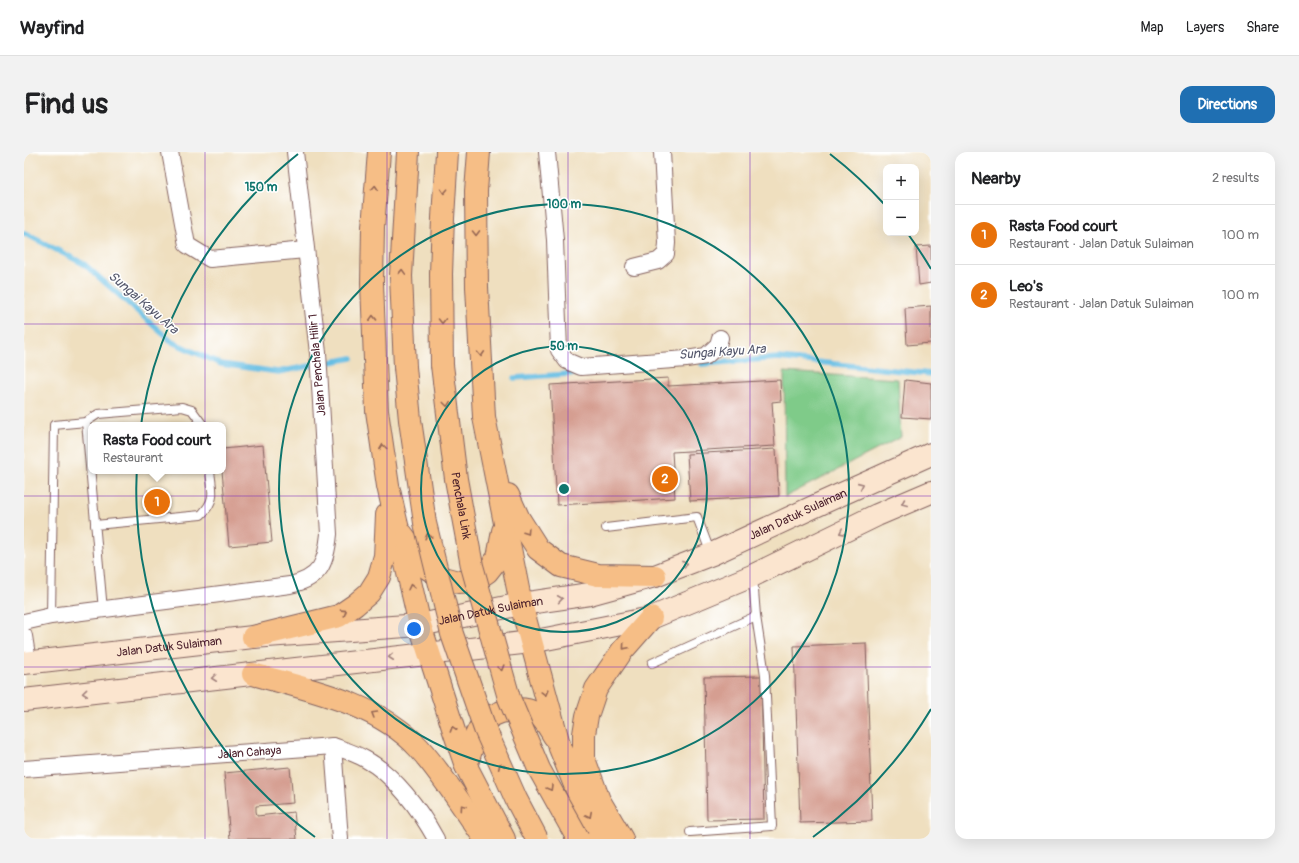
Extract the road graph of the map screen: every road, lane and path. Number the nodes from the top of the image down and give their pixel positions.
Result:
1 (170, 152) edge
2 (295, 152) edge
3 (379, 152) edge
4 (408, 152) edge
5 (447, 152) edge
6 (479, 152) edge
7 (547, 152) edge
8 (662, 152) edge
9 (306, 250) junction
10 (634, 267) dead end
11 (720, 338) dead end
12 (86, 422) junction
13 (201, 422) edge
14 (88, 445) edge
15 (931, 454) edge
16 (492, 460) junction
17 (91, 474) edge
18 (210, 474) edge
19 (388, 486) junction
20 (931, 492) edge
21 (505, 520) junction
22 (95, 525) junction
23 (606, 528) dead end
24 (398, 530) junction
25 (712, 554) junction
26 (655, 576) junction
27 (752, 576) junction
28 (521, 604) junction
29 (103, 610) junction
30 (51, 616) junction
31 (756, 616) junction
32 (651, 618) junction
33 (24, 622) edge
34 (420, 625) junction
35 (24, 636) edge
36 (253, 637) junction
37 (531, 642) junction
38 (430, 653) junction
39 (26, 662) edge
40 (652, 663) dead end
41 (253, 674) junction
42 (24, 700) edge
43 (333, 746) junction
44 (560, 748) junction
45 (466, 766) junction
46 (24, 769) edge
47 (690, 832) dead end
48 (340, 839) edge
49 (436, 839) edge
50 (485, 839) edge
51 (504, 839) edge
52 (536, 839) edge
53 (578, 839) edge
54 (602, 839) edge
55 (622, 839) edge

1 - 9 street
2 - 9 street, Jalan Penchala Hilir 1
19 -> 3 highway
52 -> 4 highway, bridge
5 -> 53 highway, Penchala Link, bridge
6 -> 16 highway
7 - 11 street
8 - 10 street
9 - 29 street, Jalan Penchala Hilir 1
12 - 13 lane
12 - 14 lane
12 - 30 lane
25 -> 15 main road, Jalan Datuk Sulaiman
16 - 21 highway
16 -> 26 highway
17 - 22 lane
18 - 22 lane
19 - 24 highway
36 -> 19 highway
20 -> 27 main road
21 - 24 highway
21 - 28 highway
22 - 29 lane
23 - 25 lane
34 -> 24 highway
26 -> 25 main road, Jalan Datuk Sulaiman
28 -> 26 main road, Jalan Datuk Sulaiman
27 - 31 lane
27 - 32 main road
28 - 34 main road, Jalan Datuk Sulaiman
28 - 37 highway
29 - 30 street
30 - 33 street
31 - 40 lane
31 - 47 lane
32 - 37 main road
32 -> 55 highway
34 - 36 main road, Jalan Datuk Sulaiman
34 - 38 highway
35 - 39 street
36 - 39 main road, Jalan Datuk Sulaiman
37 - 38 main road
37 -> 44 highway
38 -> 41 main road
45 -> 38 highway
41 -> 42 main road
50 -> 41 highway
43 - 46 street, Jalan Cahaya
43 - 48 street
43 - 49 street, Jalan Cahaya
44 - 45 highway
44 -> 54 highway
45 - 51 highway

